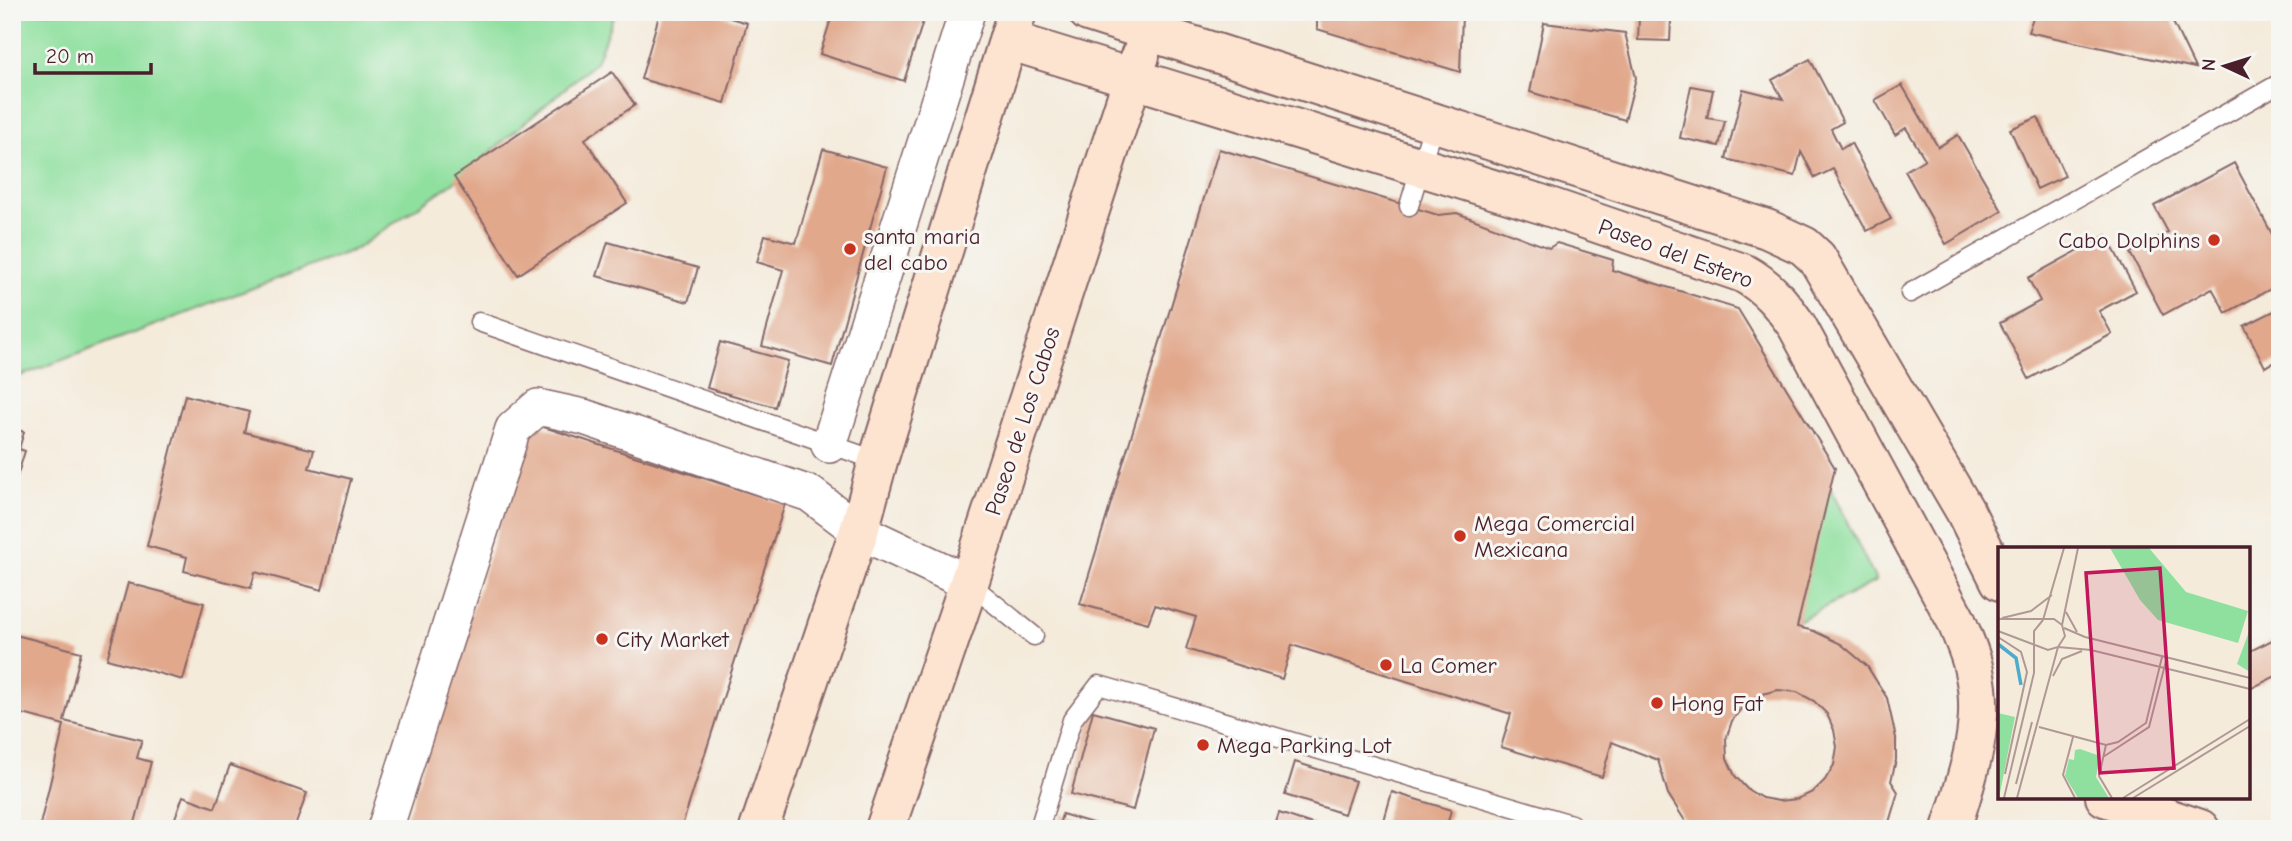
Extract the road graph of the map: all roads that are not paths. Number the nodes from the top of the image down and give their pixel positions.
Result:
1 (968, 12) edge
2 (1088, 12) edge
3 (1151, 22) edge
4 (1012, 26) edge
5 (1133, 80) junction
6 (2280, 83) edge
7 (1434, 122) junction
8 (1555, 160) junction
9 (1421, 166) junction
10 (1541, 204) junction
11 (1409, 206) dead end
12 (1910, 293) dead end
13 (479, 322) dead end
14 (829, 445) junction
15 (878, 461) junction
16 (1973, 528) junction
17 (859, 531) junction
18 (1923, 557) junction
19 (1998, 577) edge
20 (969, 583) junction
21 (1034, 636) dead end
22 (1987, 760) edge
23 (2112, 799) edge
24 (385, 829) edge
25 (759, 829) edge
26 (885, 829) edge
27 (1039, 829) edge
28 (1572, 829) edge
29 (1951, 829) edge
30 (2200, 829) edge

1 - 14 street
2 - 3 street
3 - 5 street, Paseo de Los Cabos
3 - 7 street
4 - 5 street, Paseo del Estero
4 - 15 street
5 - 9 street, Paseo del Estero
5 - 20 street, Paseo de Los Cabos
6 - 12 lane
7 - 8 street
7 - 9 lane
8 - 10 street
8 - 16 street
9 - 10 street, Paseo del Estero
9 - 11 lane
10 - 18 street, Paseo del Estero
13 - 14 lane
14 - 15 lane
15 - 17 street
16 - 18 street
16 - 19 street
17 - 20 street
17 - 24 street
17 - 25 street
18 - 22 street, Paseo del Estero
20 - 21 lane
20 - 26 street, Paseo de Los Cabos
22 - 29 street, Paseo del Estero
23 - 30 street
27 - 28 lane

